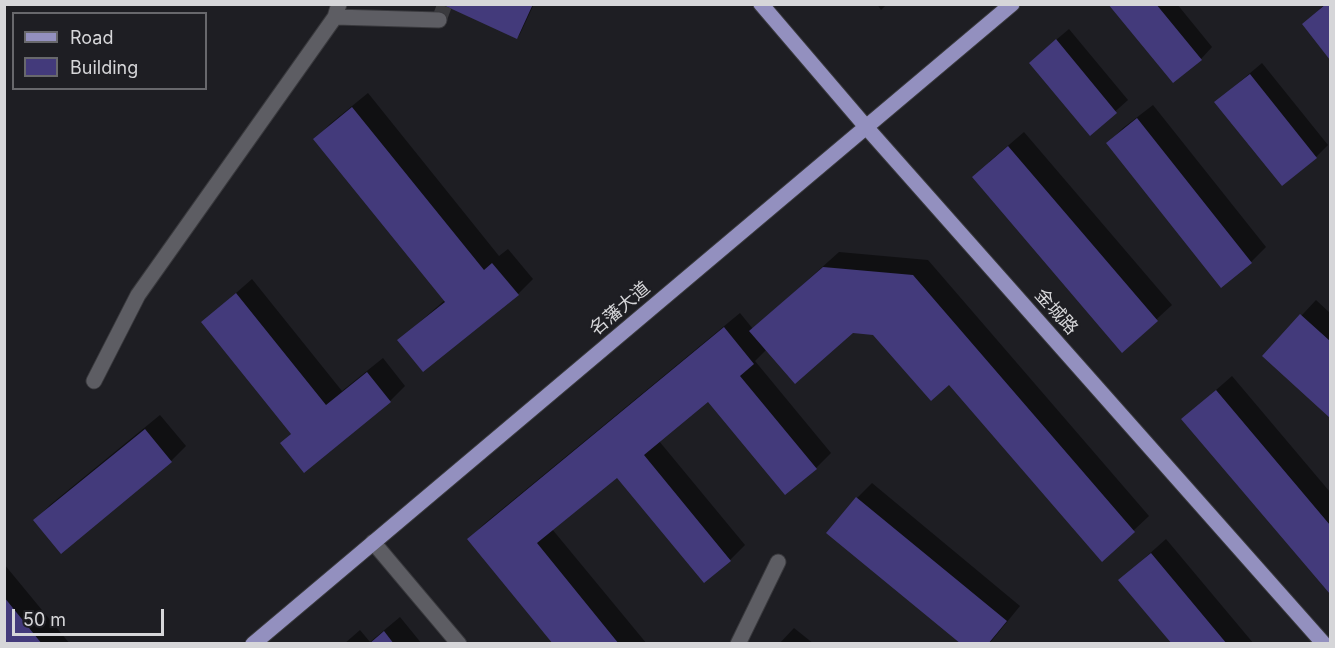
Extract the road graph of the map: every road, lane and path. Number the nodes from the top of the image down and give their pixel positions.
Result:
1 (761, 4) edge
2 (1012, 4) edge
3 (337, 11) edge
4 (439, 20) dead end
5 (867, 128) junction
6 (94, 381) dead end
7 (374, 542) junction
8 (778, 562) dead end
9 (253, 644) edge
10 (459, 644) edge
11 (738, 644) edge
12 (1324, 644) edge

1 - 5 main road, 金城路
2 - 5 main road, 名藩大道
3 - 4 street
3 - 6 street
5 - 7 main road, 名藩大道
5 - 12 main road, 金城路
7 - 9 main road, 名藩大道
7 - 10 street
8 - 11 street

